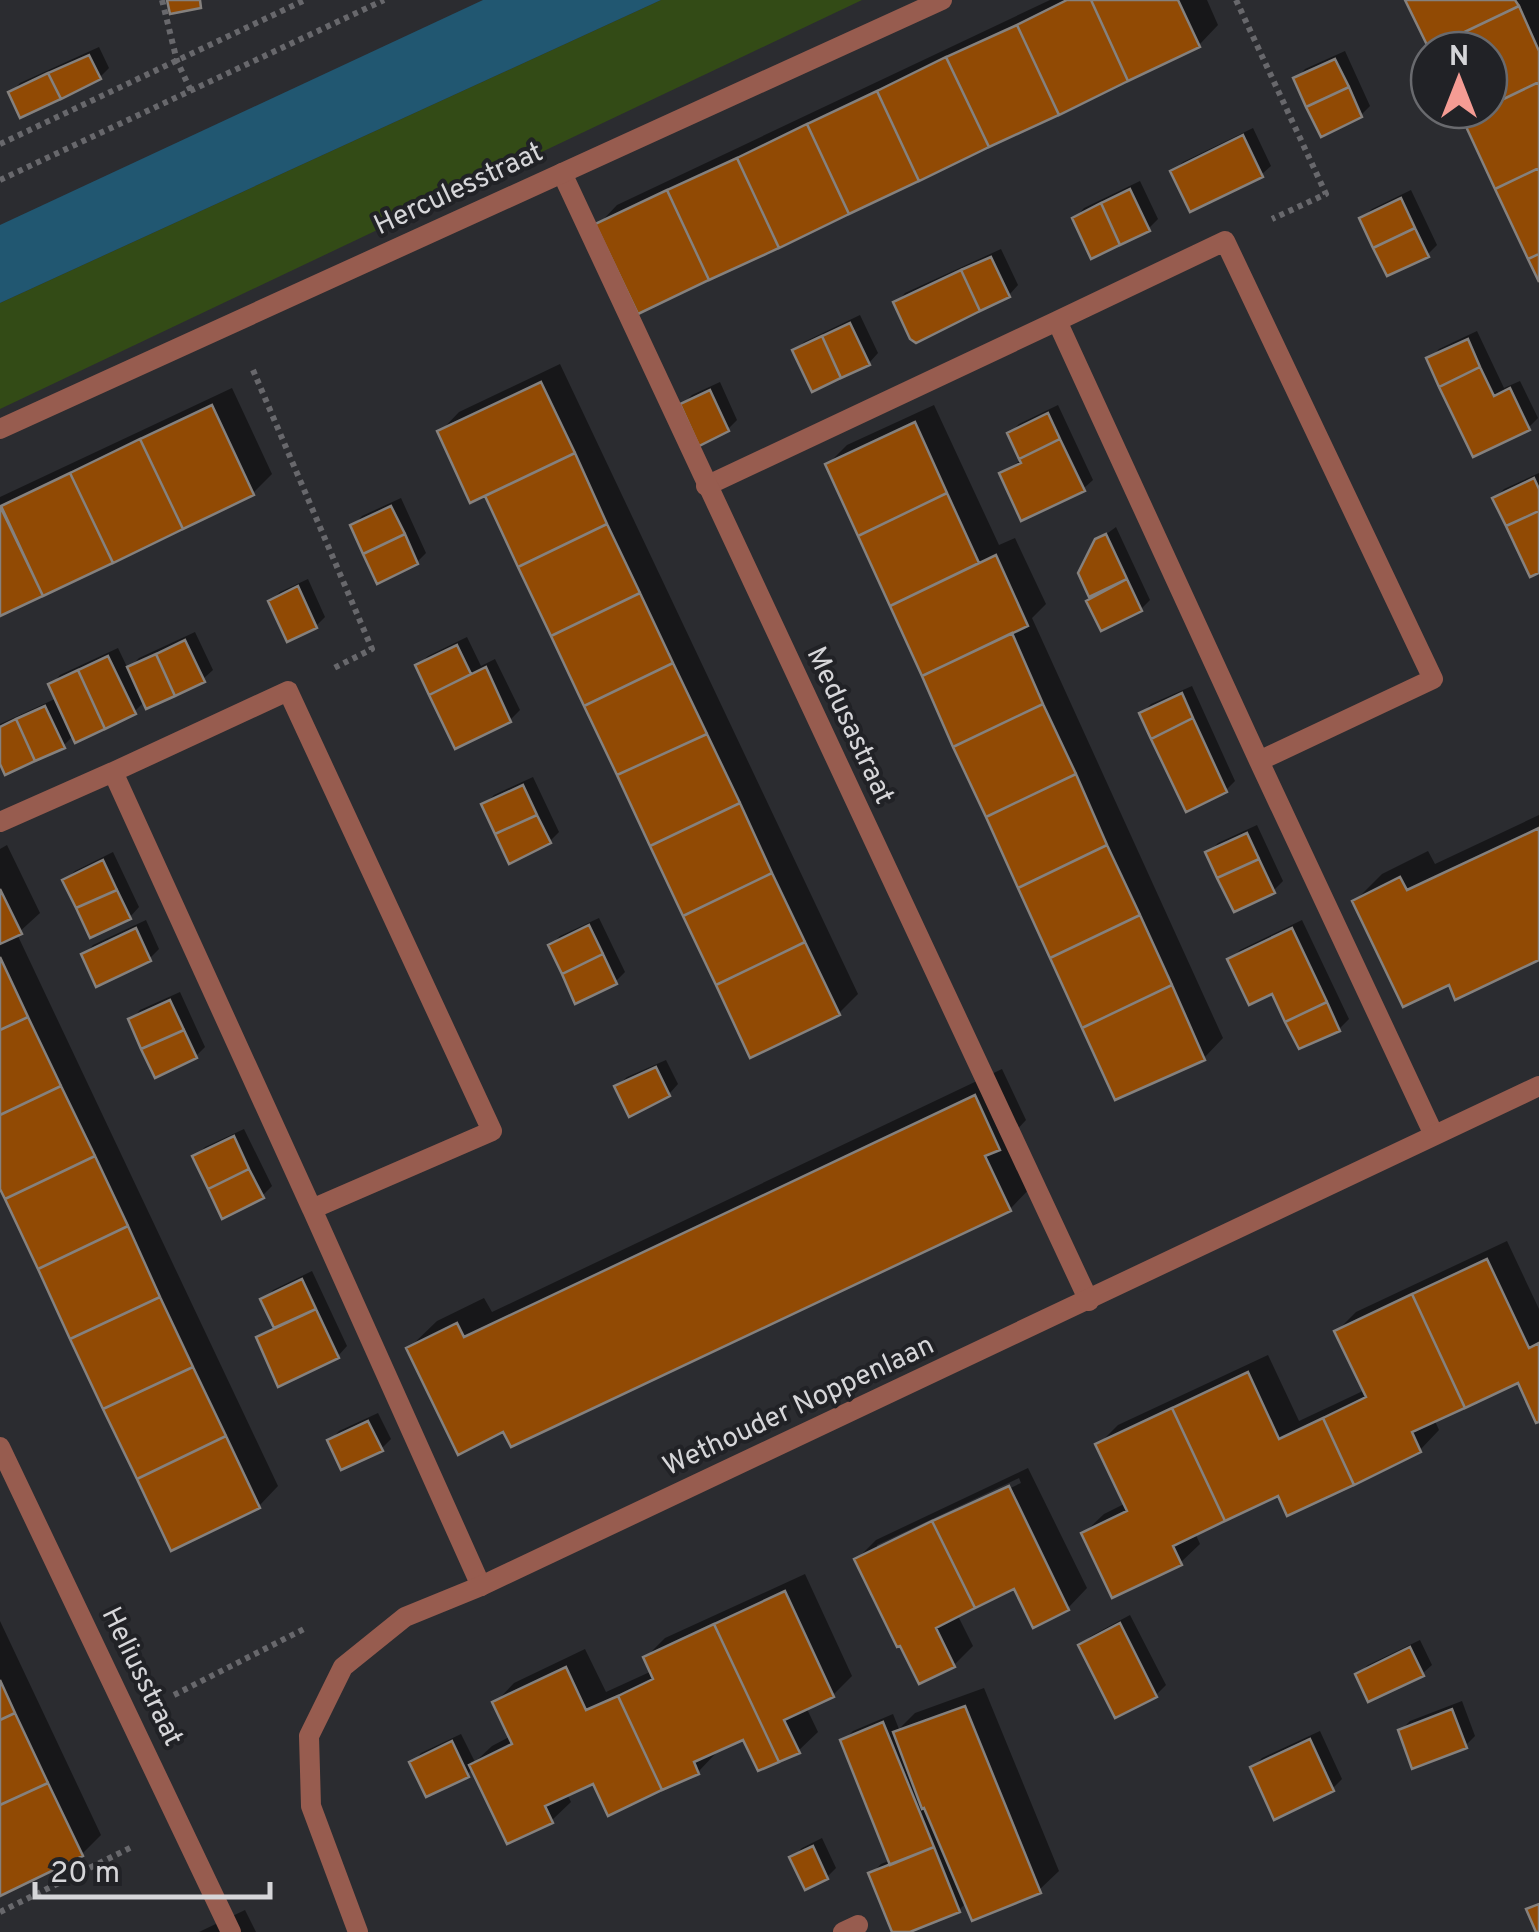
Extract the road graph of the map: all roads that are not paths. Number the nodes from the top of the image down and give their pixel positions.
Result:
1 (942, 0) edge
2 (562, 173) junction
3 (1057, 320) junction
4 (0, 429) edge
5 (706, 486) junction
6 (1260, 761) junction
7 (113, 772) junction
8 (0, 822) edge
9 (1539, 1086) edge
10 (1434, 1135) junction
11 (312, 1210) junction
12 (1089, 1301) junction
13 (0, 1447) edge
14 (481, 1586) junction
15 (231, 1932) edge
16 (358, 1932) edge

1 - 2 street, Herculesstraat
2 - 4 street, Herculesstraat
2 - 5 street, Medusastraat
3 - 5 street
3 - 6 street
3 - 6 street
5 - 12 street, Medusastraat
6 - 10 street
7 - 8 street
7 - 11 street
7 - 11 street
9 - 10 street, Wethouder Noppenlaan
10 - 12 street, Wethouder Noppenlaan
11 - 14 street
12 - 14 street, Wethouder Noppenlaan
13 - 15 street, Heliusstraat
14 - 16 street, Wethouder Noppenlaan

